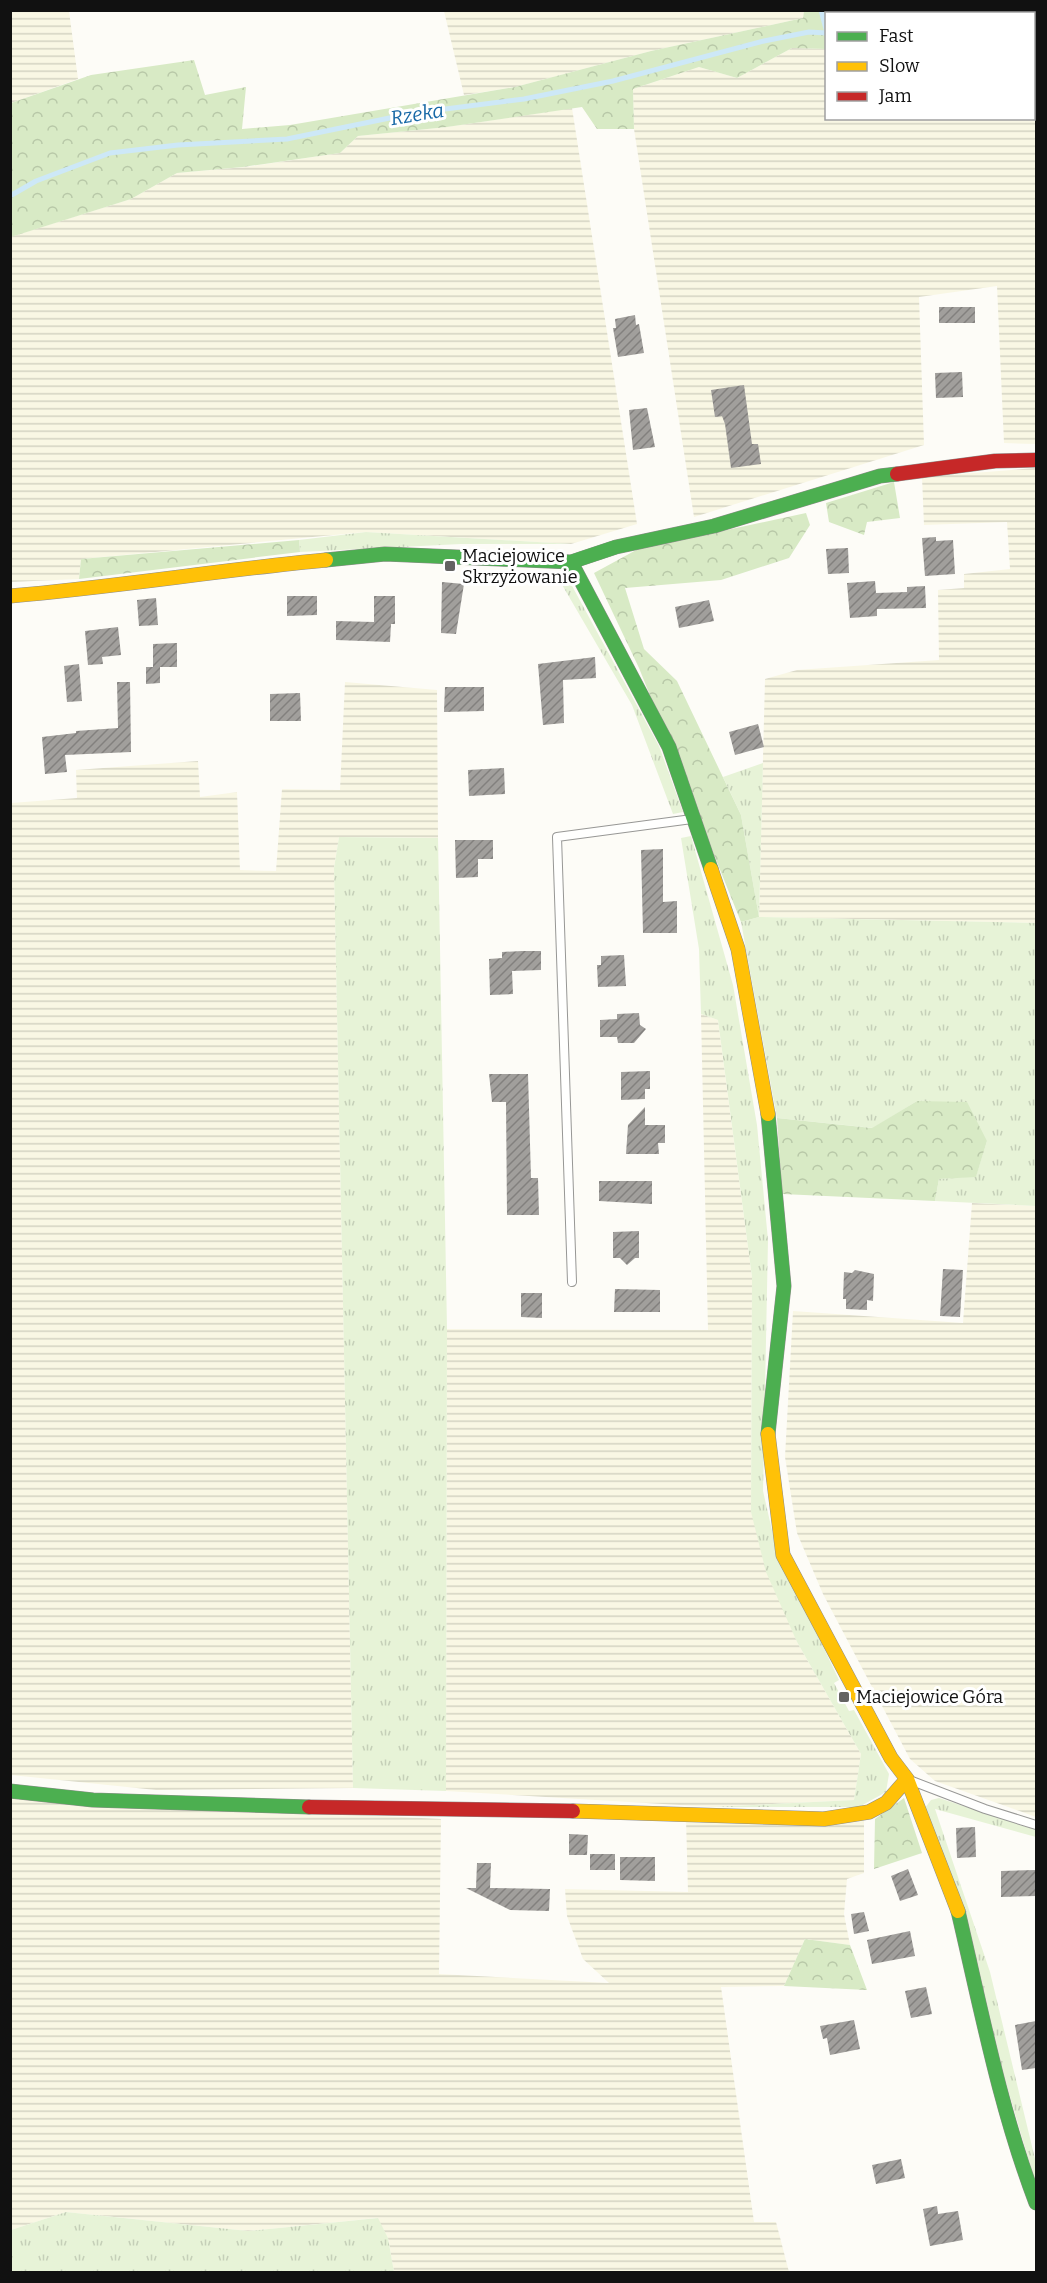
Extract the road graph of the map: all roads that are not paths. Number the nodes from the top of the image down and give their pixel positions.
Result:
1 (1036, 460) edge
2 (571, 562) junction
3 (10, 596) edge
4 (693, 819) junction
5 (572, 1282) dead end
6 (907, 1779) junction
7 (10, 1791) edge
8 (1036, 1825) edge
9 (1036, 2203) edge

1 - 2 street
2 - 3 street
2 - 4 street
4 - 5 lane
4 - 6 street
6 - 7 street
6 - 8 lane
6 - 9 street

